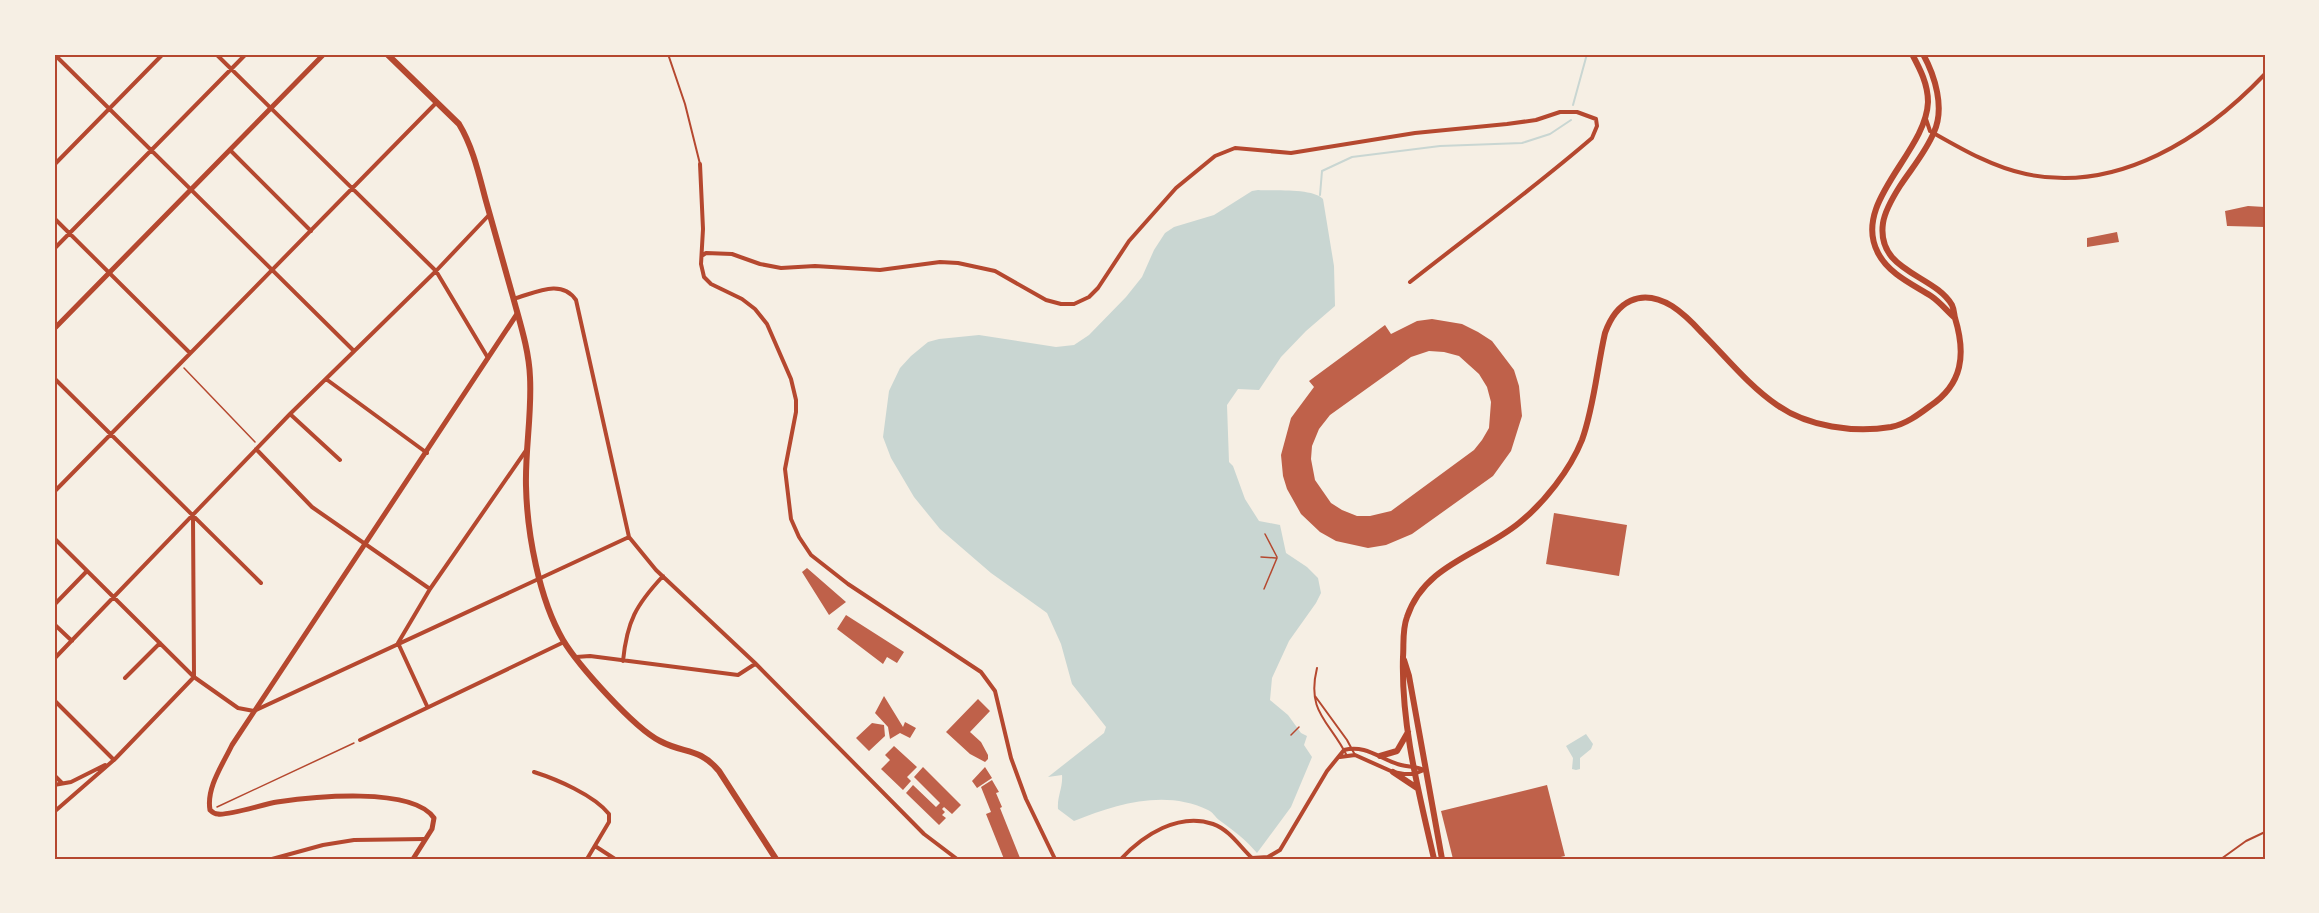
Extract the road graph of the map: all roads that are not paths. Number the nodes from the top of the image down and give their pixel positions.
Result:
1 (54, 54) edge
2 (163, 54) edge
3 (216, 54) edge
4 (246, 54) edge
5 (324, 54) edge
6 (387, 54) edge
7 (668, 54) edge
8 (1912, 54) edge
9 (1923, 54) edge
10 (232, 69) junction
11 (2265, 74) edge
12 (438, 102) junction
13 (271, 108) junction
14 (109, 109) junction
15 (1925, 116) junction
16 (1934, 133) junction
17 (1918, 136) junction
18 (151, 150) junction
19 (230, 150) junction
20 (700, 164) joint
21 (54, 165) edge
22 (352, 189) junction
23 (191, 190) junction
24 (490, 214) junction
25 (54, 218) edge
26 (311, 231) junction
27 (69, 233) junction
28 (54, 249) edge
29 (703, 255) junction
30 (272, 270) junction
31 (436, 271) junction
32 (109, 273) junction
33 (1410, 282) dead end
34 (513, 299) junction
35 (518, 314) junction
36 (1955, 319) junction
37 (54, 329) edge
38 (354, 351) junction
39 (190, 353) junction
40 (489, 359) junction
41 (54, 378) edge
42 (326, 379) junction
43 (290, 414) junction
44 (111, 434) junction
45 (527, 448) junction
46 (256, 449) junction
47 (427, 453) junction
48 (340, 460) dead end
49 (54, 492) edge
50 (193, 516) junction
51 (629, 537) junction
52 (55, 542) edge
53 (364, 544) junction
54 (87, 571) junction
55 (663, 576) junction
56 (540, 579) junction
57 (261, 583) dead end
58 (429, 589) junction
59 (115, 598) junction
60 (54, 605) edge
61 (54, 624) edge
62 (72, 641) junction
63 (564, 642) junction
64 (160, 643) junction
65 (398, 643) junction
66 (575, 657) junction
67 (1403, 657) junction
68 (54, 659) edge
69 (623, 661) junction
70 (755, 663) junction
71 (1317, 668) dead end
72 (194, 677) junction
73 (125, 678) dead end
74 (1315, 696) junction
75 (54, 700) edge
76 (427, 706) junction
77 (254, 711) junction
78 (1408, 732) junction
79 (360, 740) road end
80 (1351, 748) junction
81 (1344, 750) junction
82 (1354, 755) junction
83 (1347, 756) junction
84 (1380, 756) junction
85 (1340, 757) junction
86 (115, 759) junction
87 (1413, 766) junction
88 (1424, 770) junction
89 (534, 772) dead end
90 (1393, 772) junction
91 (1414, 774) junction
92 (54, 775) edge
93 (63, 783) junction
94 (54, 785) edge
95 (1417, 788) junction
96 (54, 812) edge
97 (2265, 832) edge
98 (426, 839) junction
99 (596, 846) junction
100 (1254, 858) edge
101 (1263, 858) edge
102 (272, 859) edge
103 (413, 859) edge
104 (587, 859) edge
105 (615, 859) edge
106 (776, 859) edge
107 (957, 859) edge
108 (1055, 859) edge
109 (1121, 859) edge
110 (1434, 859) edge
111 (1442, 859) edge
112 (2220, 859) edge

1 - 14 street
2 - 14 street
3 - 10 street
4 - 10 street
5 - 13 street
6 - 12 main road
7 - 20 lane
8 - 15 main road
9 - 16 main road
10 - 13 street
10 - 18 street
11 - 16 street
12 - 22 street
12 - 24 main road
13 - 19 street
13 - 22 street
14 - 18 street
14 - 21 street
15 - 16 street
15 - 17 main road
16 - 17 street
16 - 36 main road
17 - 36 main road
18 - 23 street
18 - 27 street
19 - 23 street
19 - 26 street
20 - 29 street
22 - 26 street
22 - 31 street
23 - 30 street
23 - 32 street
24 - 31 street
24 - 34 main road
25 - 27 street
26 - 30 street
27 - 28 street
27 - 32 street
29 - 33 street
29 - 108 street
30 - 38 street
30 - 39 street
31 - 38 street
31 - 40 street
32 - 37 street
32 - 39 street
34 - 35 main road
34 - 51 street
35 - 40 street
35 - 45 main road
36 - 67 main road
38 - 42 street
39 - 44 street
40 - 47 street
41 - 44 street
42 - 43 street
42 - 47 street
43 - 46 street
43 - 48 street
44 - 49 street
44 - 50 street
45 - 56 main road
45 - 58 street
46 - 50 street
46 - 53 street
47 - 53 street
50 - 57 street
50 - 59 street
50 - 72 street
51 - 55 street
51 - 56 street
52 - 54 street
53 - 58 street
53 - 77 street
54 - 59 street
54 - 60 street
55 - 69 street
55 - 70 street
56 - 63 main road
56 - 65 street
58 - 65 street
59 - 62 street
59 - 64 street
61 - 62 street
62 - 68 street
63 - 66 main road
63 - 76 street
64 - 72 street
64 - 73 street
65 - 76 street
65 - 77 street
66 - 69 street
66 - 106 main road
67 - 78 main road
67 - 88 main road
69 - 70 street
70 - 107 street
71 - 74 lane
72 - 77 street
72 - 86 street
74 - 80 lane
74 - 81 lane
75 - 86 street
76 - 79 street
77 - 98 street
78 - 84 main road
78 - 87 main road
80 - 81 street
80 - 82 lane
80 - 84 street
81 - 83 lane
81 - 85 street
82 - 83 street
82 - 90 street
83 - 85 street
84 - 87 street
85 - 101 street
86 - 93 street
86 - 96 street
87 - 88 street
87 - 91 main road
88 - 91 street
88 - 111 main road
89 - 99 street
90 - 91 street
90 - 95 main road
91 - 95 main road
92 - 93 street
93 - 94 street
95 - 110 main road
97 - 112 lane
98 - 102 street
98 - 103 street
99 - 104 street
99 - 105 street
100 - 101 street
100 - 109 street

